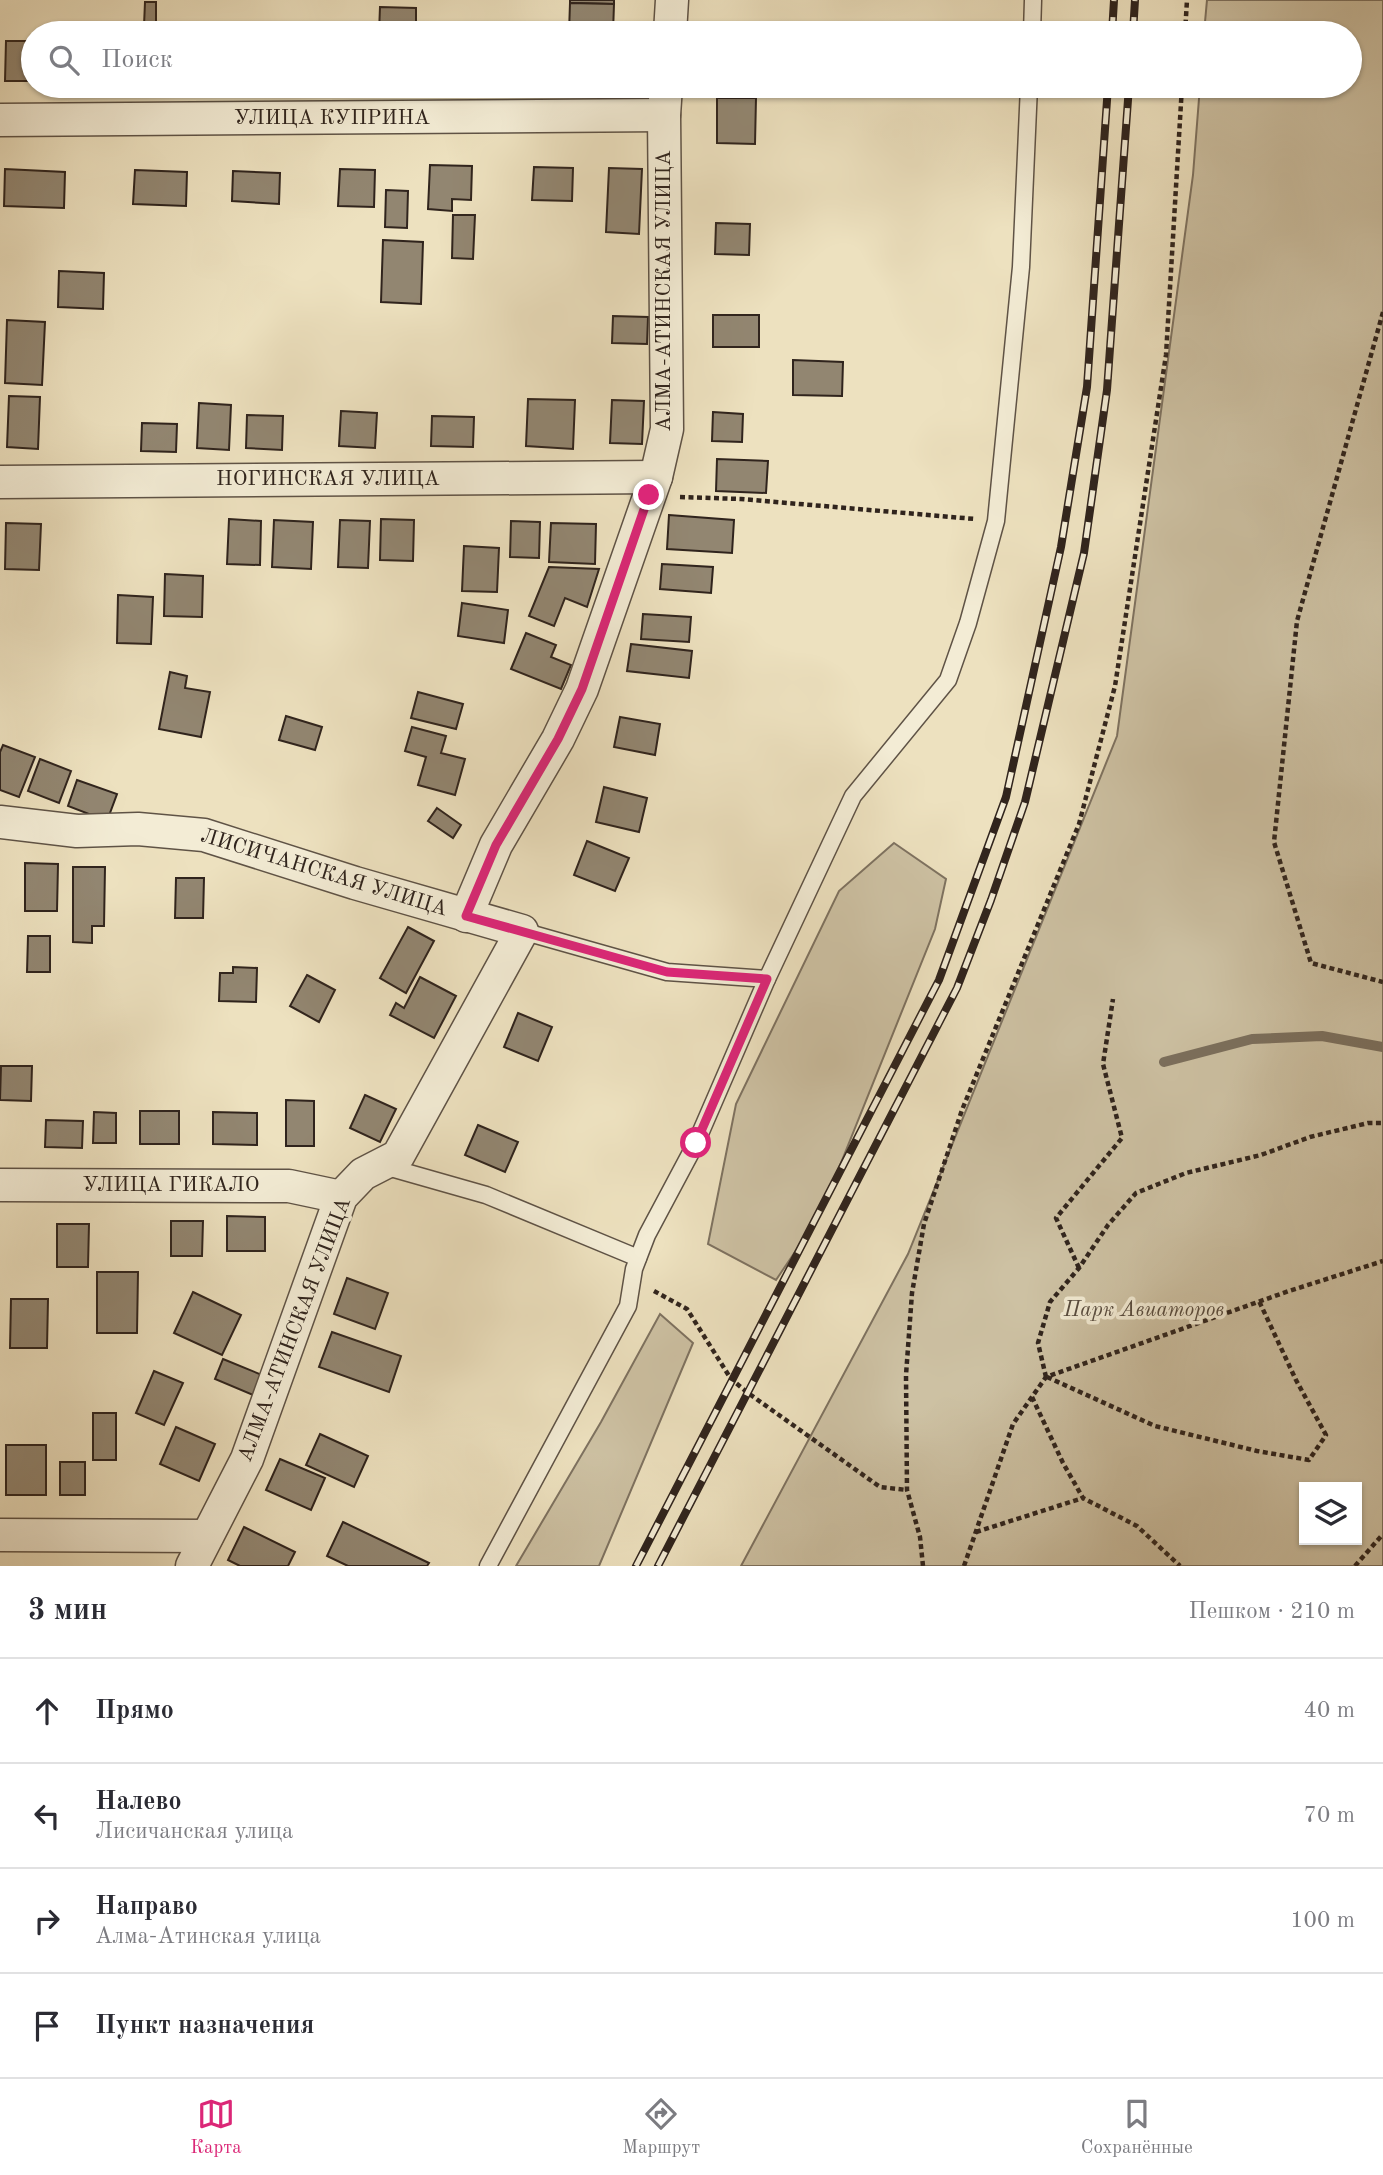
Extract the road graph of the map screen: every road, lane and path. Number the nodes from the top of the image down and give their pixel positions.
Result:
1 (672, 0) edge
2 (1033, 0) edge
3 (1188, 0) edge
4 (671, 21) edge
5 (1032, 21) edge
6 (1186, 21) edge
7 (1028, 98) edge
8 (1181, 98) edge
9 (665, 100) edge
10 (0, 120) edge
11 (1383, 312) edge
12 (0, 482) edge
13 (652, 486) junction
14 (996, 521) junction
15 (0, 822) edge
16 (466, 916) junction
17 (522, 931) junction
18 (767, 979) junction
19 (1383, 982) edge
20 (1113, 999) dead end
21 (1383, 1123) edge
22 (380, 1165) junction
23 (0, 1185) edge
24 (341, 1197) junction
25 (638, 1258) junction
26 (1383, 1261) edge
27 (1079, 1268) junction
28 (632, 1279) junction
29 (1259, 1301) junction
30 (1046, 1377) junction
31 (1032, 1397) junction
32 (907, 1490) junction
33 (1083, 1498) junction
34 (976, 1532) junction
35 (1383, 1534) edge
36 (0, 1535) edge
37 (207, 1536) junction
38 (192, 1566) edge
39 (488, 1566) edge
40 (923, 1566) edge
41 (964, 1566) edge
42 (1180, 1566) edge
43 (1355, 1566) edge

1 - 4 street
2 - 5 lane
3 - 6 path
7 - 14 lane
8 - 32 path
9 - 10 street, УЛИЦА КУПРИНА
9 - 13 street, АЛМА-АТИНСКАЯ УЛИЦА
11 - 19 path
12 - 13 street, НОГИНСКАЯ УЛИЦА
13 - 14 path
13 - 16 street, АЛМА-АТИНСКАЯ УЛИЦА
14 - 18 lane
15 - 16 street, ЛИСИЧАНСКАЯ УЛИЦА
16 - 17 street, ЛИСИЧАНСКАЯ УЛИЦА
17 - 18 lane, ЛИСИЧАНСКАЯ УЛИЦА
17 - 22 street, АЛМА-АТИНСКАЯ УЛИЦА
18 - 25 lane
20 - 27 path
21 - 27 path
22 - 24 street, АЛМА-АТИНСКАЯ УЛИЦА
22 - 25 lane
23 - 24 street, УЛИЦА ГИКАЛО
24 - 37 street, АЛМА-АТИНСКАЯ УЛИЦА
25 - 28 lane
26 - 29 path
27 - 30 path
28 - 32 path
28 - 39 lane
29 - 30 path
29 - 30 path
30 - 31 path
31 - 33 path
31 - 34 path
32 - 40 path
33 - 34 path
33 - 42 path
34 - 41 path
35 - 43 path
36 - 37 street
37 - 38 street, АЛМА-АТИНСКАЯ УЛИЦА

